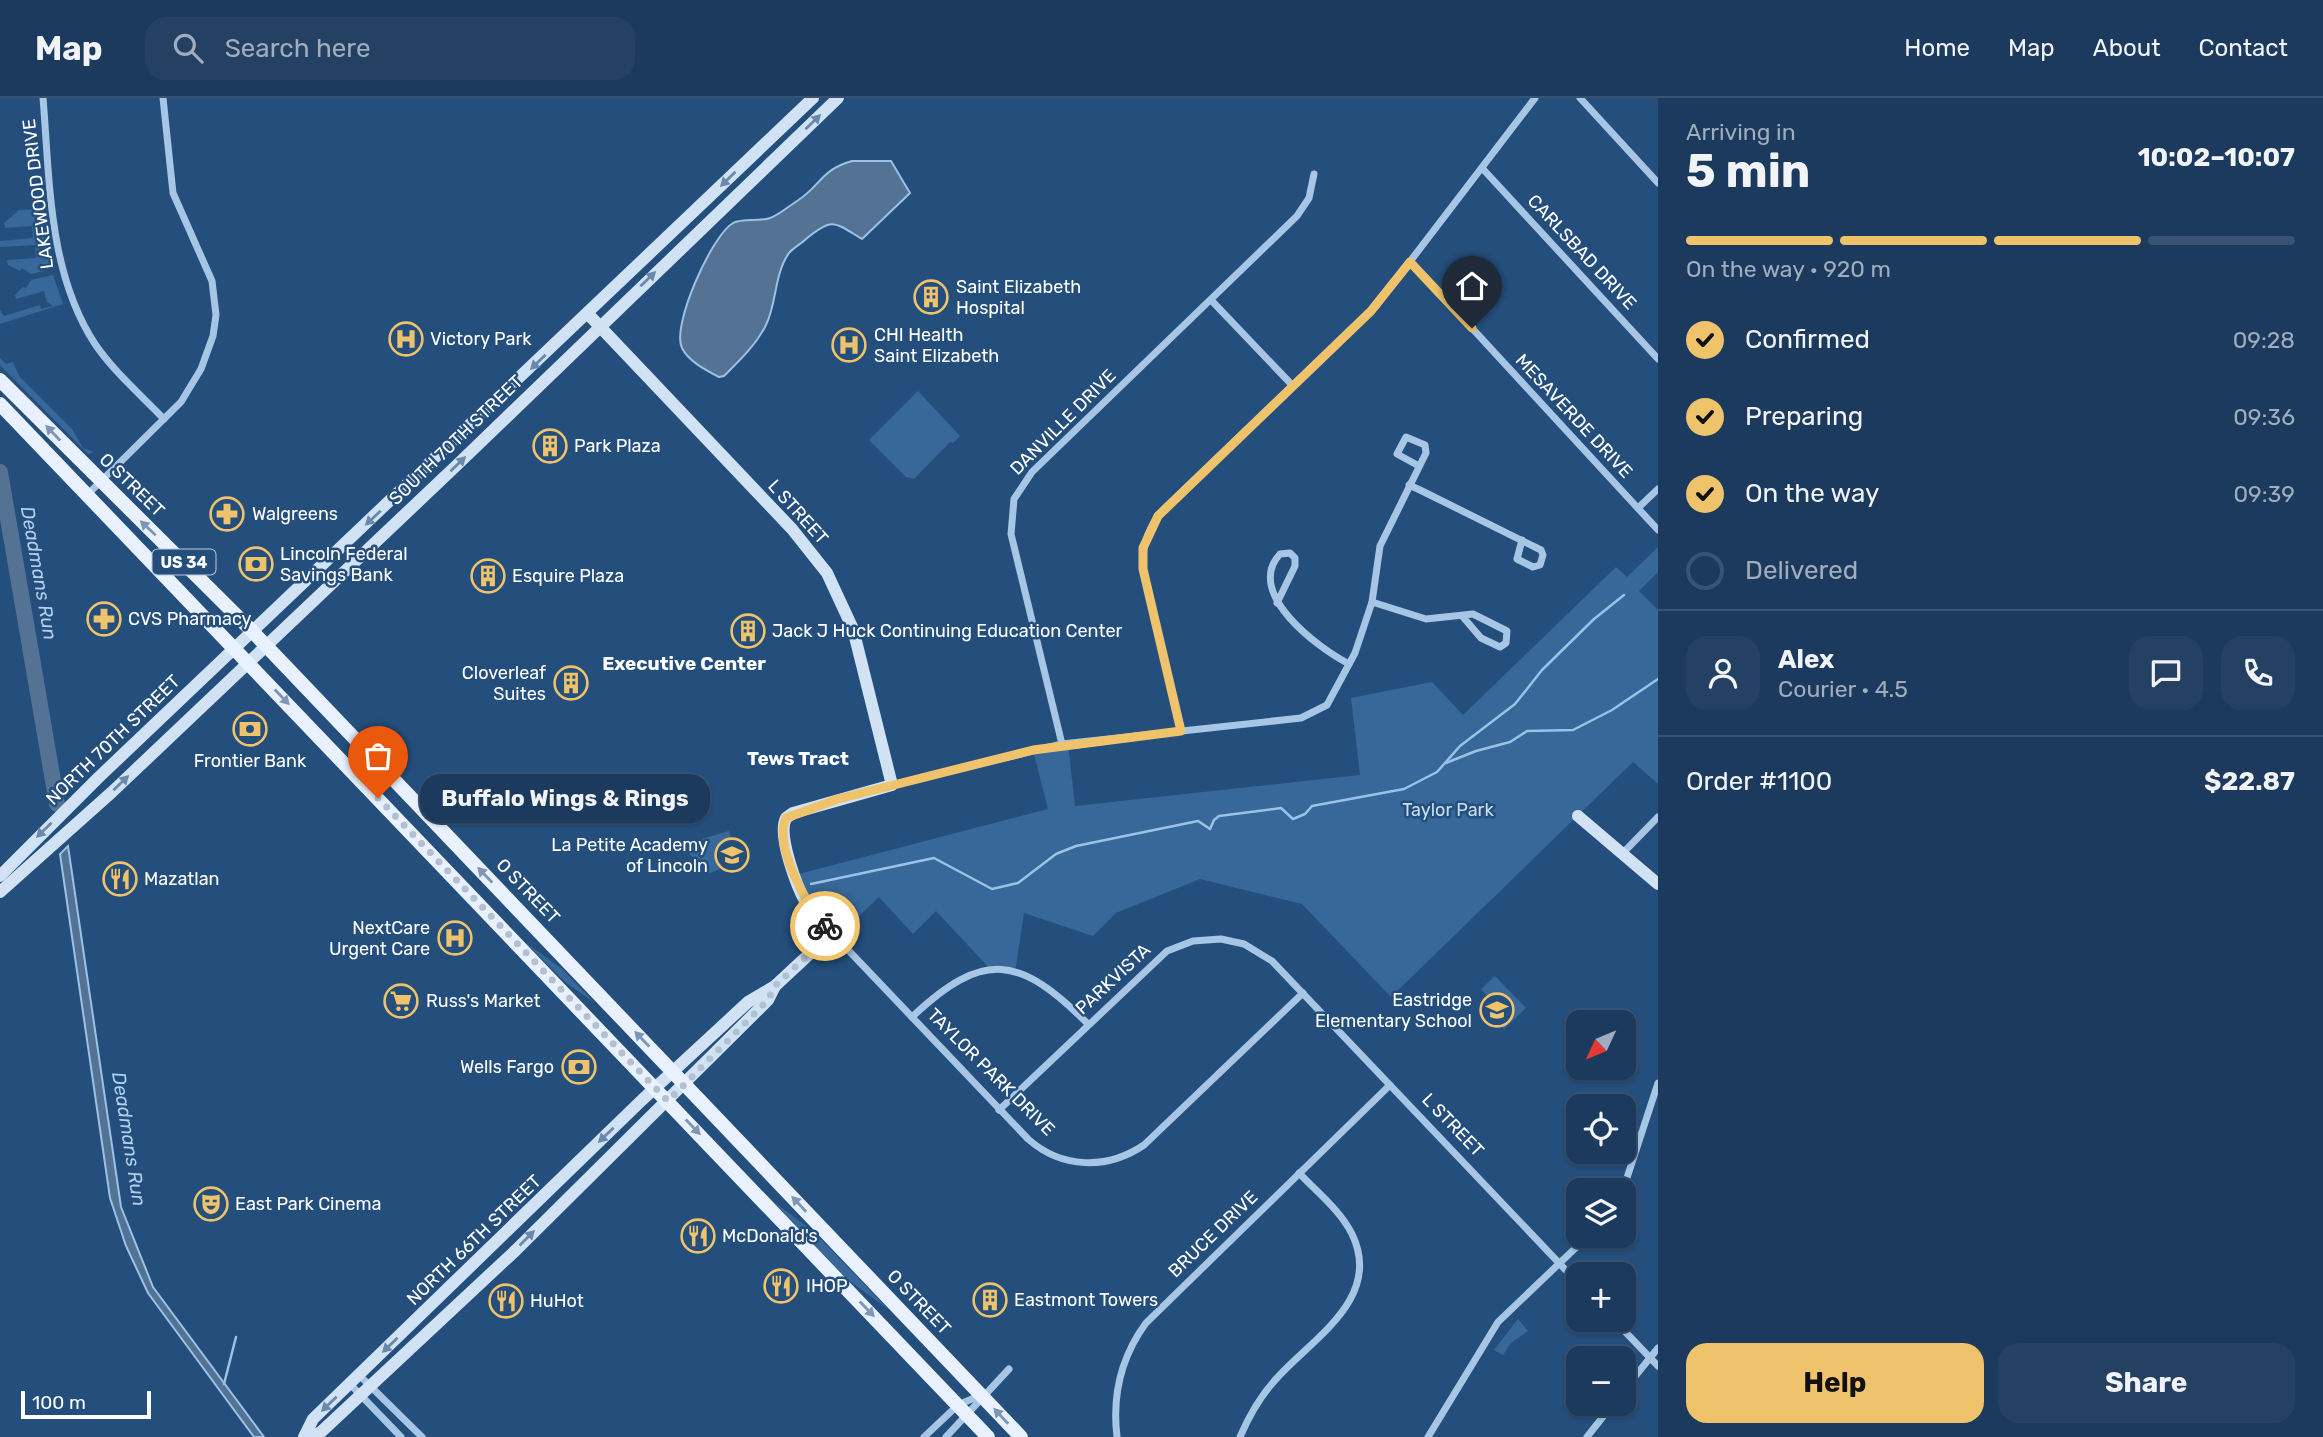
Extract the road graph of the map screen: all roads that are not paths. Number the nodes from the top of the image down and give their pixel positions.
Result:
1 (43, 98) edge
2 (163, 98) edge
3 (813, 98) edge
4 (838, 98) edge
5 (1535, 98) edge
6 (1580, 98) edge
7 (1482, 168) junction
8 (1314, 174) dead end
9 (1658, 183) edge
10 (1410, 262) junction
11 (1211, 300) junction
12 (588, 314) junction
13 (599, 326) junction
14 (1658, 359) edge
15 (0, 380) edge
16 (1293, 386) junction
17 (0, 404) edge
18 (164, 419) junction
19 (1419, 466) junction
20 (100, 482) junction
21 (1409, 485) junction
22 (1658, 489) edge
23 (88, 494) junction
24 (1638, 508) junction
25 (1658, 530) edge
26 (1522, 540) dead end
27 (1372, 602) junction
28 (1278, 603) junction
29 (1463, 617) junction
30 (252, 631) junction
31 (266, 645) junction
32 (235, 648) junction
33 (248, 662) junction
34 (1349, 664) junction
35 (1181, 731) junction
36 (1062, 744) junction
37 (892, 785) junction
38 (1578, 816) dead end
39 (1658, 817) edge
40 (1622, 854) junction
41 (0, 876) edge
42 (1658, 884) edge
43 (0, 892) edge
44 (831, 933) junction
45 (1303, 993) junction
46 (912, 1017) junction
47 (1088, 1024) junction
48 (679, 1077) junction
49 (1658, 1083) edge
50 (1390, 1085) junction
51 (656, 1088) junction
52 (668, 1101) junction
53 (999, 1110) junction
54 (1299, 1173) junction
55 (1627, 1178) edge
56 (510, 1229) junction
57 (1575, 1248) edge
58 (1559, 1263) junction
59 (1566, 1270) edge
60 (464, 1297) junction
61 (1625, 1332) edge
62 (1658, 1348) edge
63 (1650, 1358) junction
64 (1658, 1366) edge
65 (1009, 1369) dead end
66 (1636, 1375) edge
67 (355, 1379) junction
68 (365, 1390) junction
69 (982, 1395) junction
70 (963, 1410) junction
71 (1604, 1416) edge
72 (304, 1437) edge
73 (309, 1437) edge
74 (401, 1437) edge
75 (422, 1437) edge
76 (924, 1437) edge
77 (946, 1437) edge
78 (988, 1437) edge
79 (1021, 1437) edge
80 (1117, 1437) edge
81 (1240, 1437) edge
82 (1428, 1437) edge
83 (1587, 1437) edge

1 - 18 street, LAKEWOOD DRIVE
2 - 18 street
3 -> 12 main road, SOUTH 70TH STREET
13 -> 4 main road, SOUTH 70TH STREET
5 - 7 street
6 - 9 street
7 - 10 street
7 - 14 street, CARLSBAD DRIVE
8 - 11 street, DANVILLE DRIVE
10 - 16 street
10 - 24 street, MESAVERDE DRIVE
11 - 16 street
11 - 36 street, DANVILLE DRIVE
12 - 13 main road, L STREET
12 -> 30 main road, SOUTH 70TH STREET
31 -> 13 main road, SOUTH 70TH STREET
13 - 37 main road, L STREET
20 -> 15 main road, O STREET / US 34
16 - 35 street
17 - 23 main road, O STREET / US 34
18 - 20 street
19 - 19 street
19 - 21 street
20 - 23 street
30 -> 20 main road, O STREET / US 34
21 - 26 street
21 - 27 street
22 - 24 street
23 - 32 main road, O STREET / US 34
24 - 25 street, MESAVERDE DRIVE
27 - 29 street
27 - 34 street
28 - 28 street
28 - 34 street
29 - 29 street
30 - 31 main road, O STREET / US 34
30 - 32 main road, NORTH 70TH STREET
31 - 33 main road, SOUTH 70TH STREET
48 -> 31 main road, O STREET / US 34
32 - 33 main road, O STREET / US 34
32 -> 41 main road, NORTH 70TH STREET
43 -> 33 main road, NORTH 70TH STREET
33 -> 51 main road, O STREET / US 34
34 - 35 street
35 - 36 street
36 - 37 street
37 - 44 main road, TAYLOR PARK DRIVE
38 - 40 main road
39 - 40 street
40 - 42 main road
44 - 46 street, TAYLOR PARK DRIVE
44 - 48 main road
45 - 47 street, PARKVISTA
45 - 50 street, L STREET
45 - 53 street, TAYLOR PARK DRIVE
46 - 47 street
46 - 53 street, TAYLOR PARK DRIVE
47 - 53 street, PARKVISTA
48 - 51 main road, NORTH 66TH STREET
48 - 52 main road, NORTH 66TH STREET
69 -> 48 main road, O STREET / US 34
49 - 55 street
50 - 54 street, BRUCE DRIVE
50 - 58 street, L STREET
51 - 52 main road, O STREET / US 34
51 -> 56 main road, NORTH 66TH STREET
60 -> 52 main road, NORTH 66TH STREET
52 -> 70 main road, O STREET / US 34
54 - 80 street, BRUCE DRIVE
54 - 81 street
56 - 60 main road
56 -> 67 main road, NORTH 66TH STREET
57 - 58 street
58 - 59 street, L STREET
58 - 82 street
60 - 68 main road, NORTH 66TH STREET
61 - 63 street
62 - 63 street
63 - 64 street
63 - 66 street
65 - 69 street
67 - 68 street
67 - 68 street
67 -> 72 main road, NORTH 66TH STREET
68 - 73 main road, NORTH 66TH STREET
68 - 74 street
68 - 75 street
69 - 70 street
69 - 70 street
79 -> 69 main road, O STREET / US 34
70 - 76 street
70 - 77 street
70 - 78 main road, O STREET / US 34
71 - 83 street

